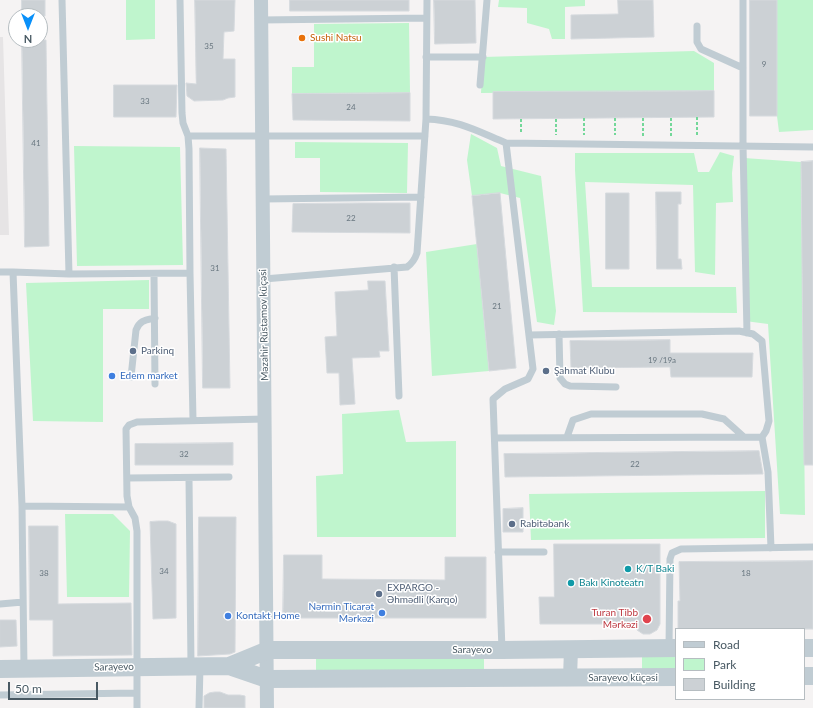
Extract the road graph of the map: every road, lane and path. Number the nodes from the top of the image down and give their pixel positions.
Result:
1 (62, 0) edge
2 (180, 0) edge
3 (261, 0) edge
4 (427, 0) edge
5 (487, 0) edge
6 (743, 0) edge
7 (426, 18) junction
8 (261, 20) junction
9 (697, 26) dead end
10 (426, 57) junction
11 (482, 57) junction
12 (743, 68) junction
13 (480, 85) dead end
14 (697, 117) dead end
15 (584, 118) dead end
16 (615, 118) dead end
17 (643, 118) dead end
18 (671, 118) dead end
19 (426, 119) junction
20 (521, 119) dead end
21 (556, 119) dead end
22 (188, 136) junction
23 (262, 136) junction
24 (425, 136) junction
25 (506, 143) junction
26 (521, 143) junction
27 (556, 144) junction
28 (584, 144) junction
29 (615, 144) junction
30 (643, 144) junction
31 (671, 144) junction
32 (698, 145) junction
33 (743, 145) junction
34 (813, 146) edge
35 (421, 197) junction
36 (263, 199) junction
37 (394, 267) junction
38 (0, 272) edge
39 (13, 272) junction
40 (190, 273) junction
41 (69, 274) junction
42 (154, 274) junction
43 (264, 280) junction
44 (155, 318) junction
45 (747, 333) junction
46 (559, 334) junction
47 (528, 335) junction
48 (131, 377) dead end
49 (155, 384) dead end
50 (616, 387) dead end
51 (399, 396) dead end
52 (192, 420) junction
53 (265, 420) junction
54 (567, 437) junction
55 (744, 437) junction
56 (762, 437) junction
57 (495, 438) junction
58 (229, 477) dead end
59 (127, 478) junction
60 (189, 478) junction
61 (22, 506) junction
62 (129, 507) junction
63 (813, 547) edge
64 (771, 548) junction
65 (498, 552) junction
66 (544, 552) dead end
67 (23, 602) junction
68 (0, 604) edge
69 (673, 648) edge
70 (268, 650) junction
71 (497, 650) junction
72 (571, 650) junction
73 (195, 666) junction
74 (229, 666) junction
75 (137, 667) junction
76 (0, 668) edge
77 (24, 668) junction
78 (675, 677) edge
79 (491, 678) junction
80 (570, 678) junction
81 (267, 679) junction
82 (137, 693) junction
83 (0, 695) edge
84 (137, 708) edge
85 (199, 708) edge
86 (267, 708) edge

1 - 41 lane
2 - 22 lane
3 - 8 street, Məzahir Rüstəmov küçəsi
4 - 7 lane
5 - 11 lane
6 - 12 lane
7 - 8 lane
7 - 10 lane
8 - 23 street, Məzahir Rüstəmov küçəsi
9 - 12 lane
10 - 11 lane
10 - 19 lane
11 - 13 lane
12 - 33 lane
14 - 32 path
15 - 28 path
16 - 29 path
17 - 30 path
18 - 31 path
19 - 24 lane
19 - 25 lane
20 - 26 path
21 - 27 path
22 - 23 lane
22 - 40 lane
23 - 24 lane
23 - 36 street, Məzahir Rüstəmov küçəsi
24 - 35 lane
25 - 26 lane
25 - 47 lane
26 - 27 lane
27 - 28 lane
28 - 29 lane
29 - 30 lane
30 - 31 lane
31 - 32 lane
32 - 33 lane
33 - 34 lane
33 - 45 lane
35 - 36 lane
35 - 37 lane
36 - 43 street, Məzahir Rüstəmov küçəsi
37 - 43 lane
37 - 51 lane
38 - 39 lane
39 - 41 lane
39 - 61 lane
40 - 42 lane
40 - 52 lane
41 - 42 lane
42 - 44 lane
43 - 53 street, Məzahir Rüstəmov küçəsi
44 - 48 lane
44 - 49 lane
45 - 46 lane
45 - 56 lane
46 - 47 lane
46 - 50 lane
47 - 57 lane
52 - 53 lane
52 - 59 lane
53 - 70 street, Məzahir Rüstəmov küçəsi
54 - 55 lane
54 - 55 lane
54 - 57 lane
55 - 56 lane
56 - 64 lane
57 - 65 lane
58 - 60 lane
59 - 60 lane
59 - 62 lane
60 - 73 lane
61 - 62 lane
61 - 67 lane
62 - 75 lane
63 - 64 lane
64 - 69 lane
65 - 66 lane
65 - 71 lane
67 - 68 lane
67 - 77 lane
69 - 72 street, Sarayevo
70 - 71 street, Sarayevo
70 - 74 street
70 - 81 street, Məzahir Rüstəmov küçəsi
71 - 72 street, Sarayevo
71 - 79 street
72 - 80 street
73 - 74 street, Sarayevo
73 - 75 street, Sarayevo
73 - 85 lane
74 - 81 street
75 - 77 street, Sarayevo
75 - 82 lane
76 - 77 street, Sarayevo
78 - 80 street, Sarayevo küçəsi
79 - 80 street
79 - 81 street
81 - 86 street
82 - 83 lane
82 - 84 lane

